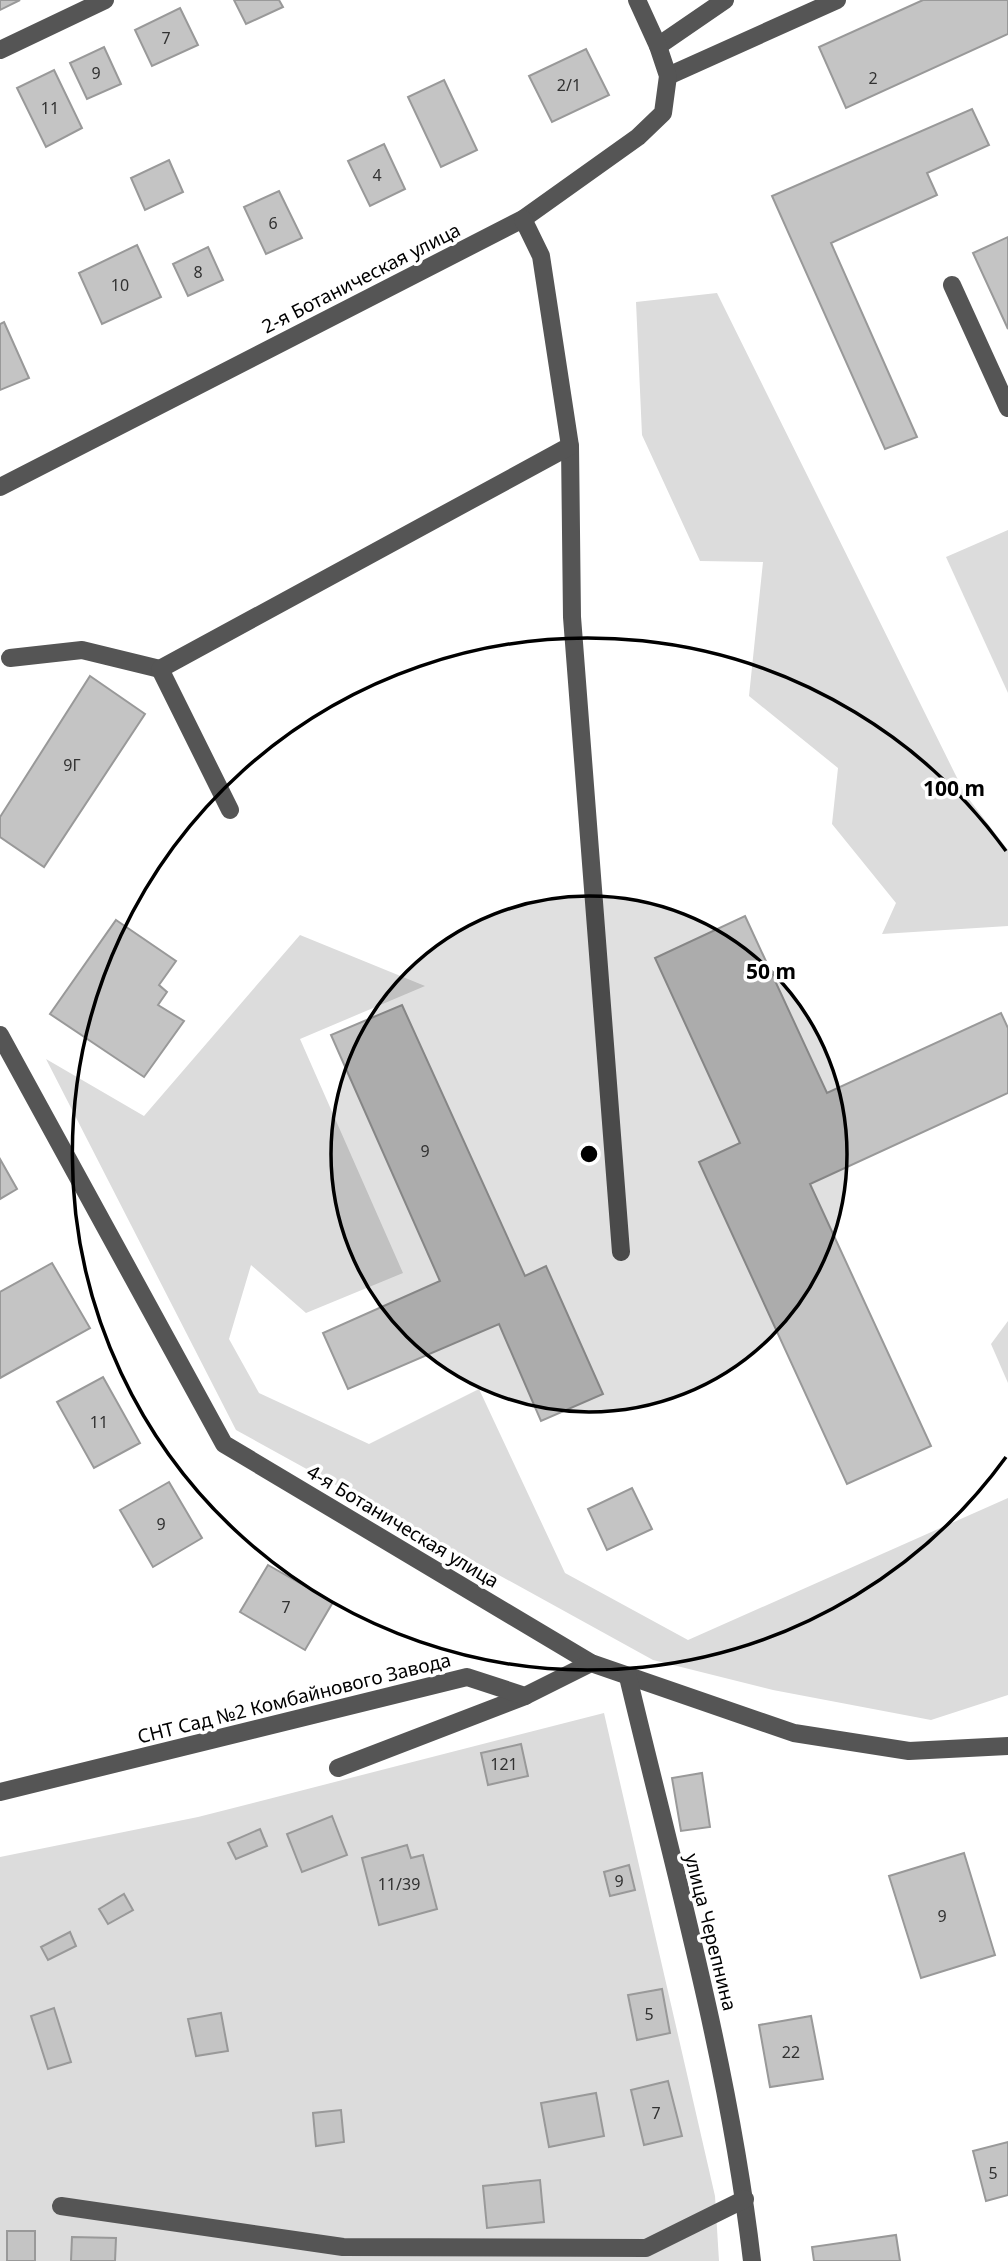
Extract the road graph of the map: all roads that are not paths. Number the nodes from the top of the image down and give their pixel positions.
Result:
1 (104, 0) edge
2 (637, 0) edge
3 (725, 0) edge
4 (837, 0) edge
5 (658, 46) junction
6 (0, 50) edge
7 (668, 76) junction
8 (523, 219) junction
9 (952, 285) dead end
10 (1008, 408) edge
11 (570, 446) junction
12 (0, 487) edge
13 (10, 658) dead end
14 (160, 669) junction
15 (230, 810) dead end
16 (0, 1035) edge
17 (621, 1252) dead end
18 (591, 1663) junction
19 (628, 1677) junction
20 (525, 1696) junction
21 (1008, 1746) edge
22 (338, 1768) dead end
23 (0, 1792) edge
24 (745, 2199) junction
25 (61, 2206) dead end
26 (752, 2261) edge

1 - 6 street
2 - 5 street, 2-я Ботаническая улица
3 - 5 street
4 - 7 street
5 - 7 street, 2-я Ботаническая улица
7 - 8 street, 2-я Ботаническая улица
8 - 11 street
8 - 12 street, 2-я Ботаническая улица
9 - 10 street
11 - 14 street
11 - 17 street
13 - 14 street
14 - 15 street
16 - 18 street, 4-я Ботаническая улица
18 - 19 street, 4-я Ботаническая улица
18 - 20 street
19 - 21 street, 4-я Ботаническая улица
19 - 24 street, улица Черепнина
20 - 22 street
20 - 23 street, СНТ Сад №2 Комбайнового Завода
24 - 25 street
24 - 26 street, улица Черепнина

